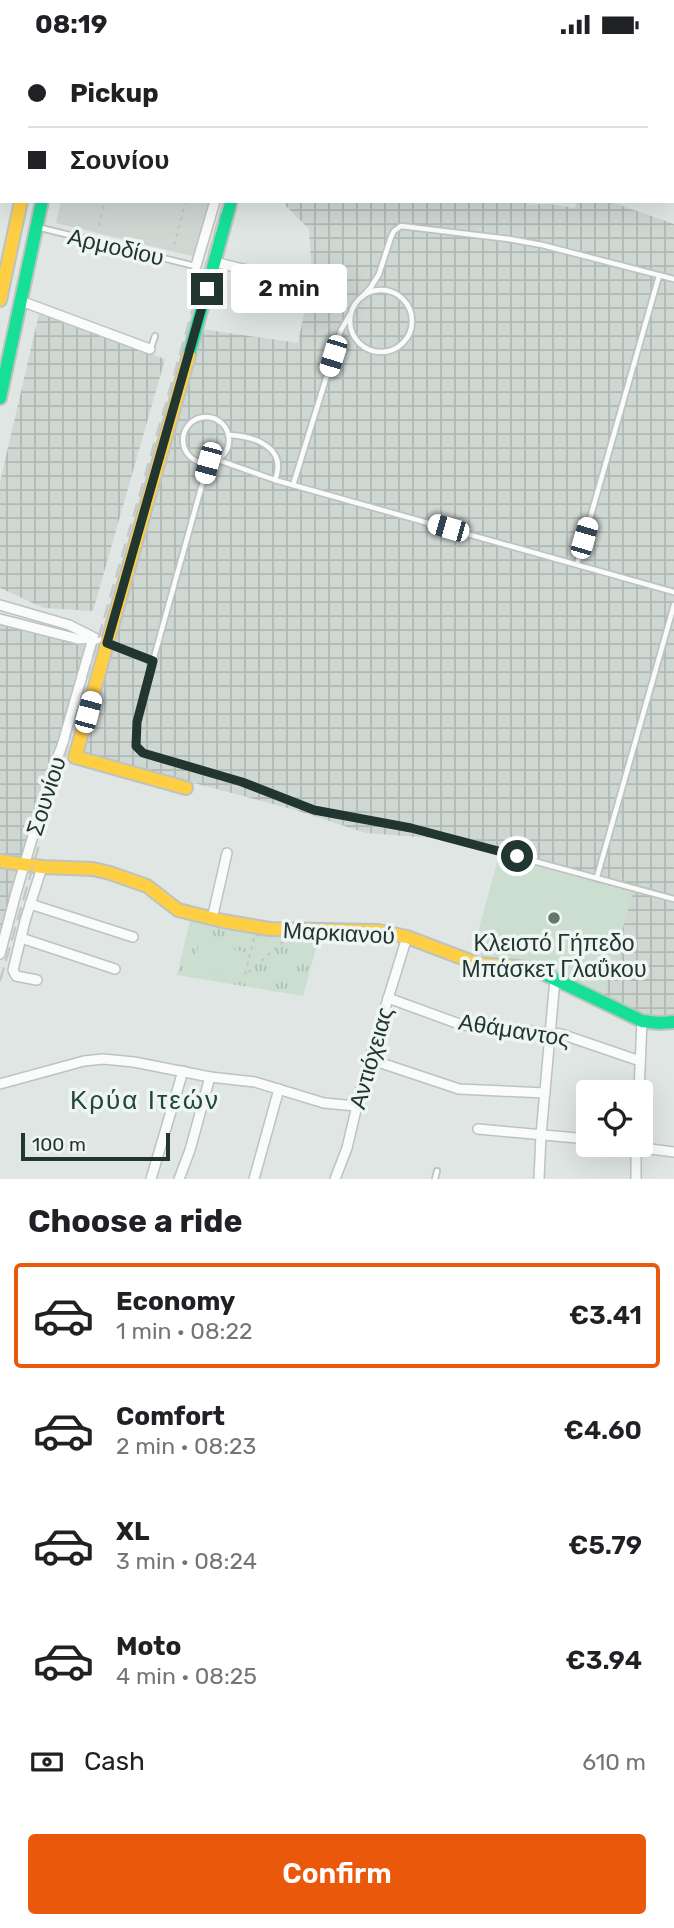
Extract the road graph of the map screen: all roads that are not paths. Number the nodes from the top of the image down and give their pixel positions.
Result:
1 (21, 203) edge
2 (42, 203) edge
3 (214, 203) edge
4 (230, 203) edge
5 (36, 226) junction
6 (215, 262) junction
7 (196, 266) joint
8 (659, 275) junction
9 (285, 279) dead end
10 (674, 279) edge
11 (362, 297) junction
12 (0, 300) edge
13 (21, 301) junction
14 (352, 312) junction
15 (155, 336) dead end
16 (150, 349) joint
17 (0, 398) edge
18 (228, 435) junction
19 (218, 460) junction
20 (208, 463) junction
21 (275, 480) junction
22 (293, 485) junction
23 (577, 564) junction
24 (674, 592) edge
25 (0, 605) edge
26 (674, 605) edge
27 (36, 616) junction
28 (0, 619) edge
29 (32, 628) junction
30 (93, 638) junction
31 (107, 643) junction
32 (153, 661) junction
33 (186, 789) dead end
34 (227, 853) dead end
35 (0, 861) edge
36 (25, 864) junction
37 (42, 867) junction
38 (597, 877) junction
39 (674, 899) edge
40 (30, 904) junction
41 (212, 919) junction
42 (133, 937) dead end
43 (407, 937) junction
44 (21, 938) junction
45 (0, 954) edge
46 (115, 969) dead end
47 (555, 979) junction
48 (37, 980) dead end
49 (388, 998) junction
50 (642, 1021) junction
51 (674, 1022) edge
52 (551, 1033) junction
53 (369, 1059) junction
54 (640, 1061) junction
55 (183, 1071) junction
56 (210, 1077) junction
57 (639, 1080) edge
58 (0, 1084) edge
59 (279, 1089) junction
60 (545, 1093) junction
61 (356, 1106) junction
62 (478, 1129) dead end
63 (541, 1135) junction
64 (576, 1138) edge
65 (653, 1149) edge
66 (674, 1152) edge
67 (636, 1157) edge
68 (437, 1171) dead end
69 (151, 1179) edge
70 (178, 1179) edge
71 (254, 1179) edge
72 (335, 1179) edge
73 (435, 1179) edge
74 (539, 1179) edge
75 (636, 1179) edge

1 - 12 street
2 - 5 street
3 - 7 street
4 - 6 street, Σουνίου
5 - 7 lane, Αρμοδίου
5 - 13 street
6 - 9 street
6 - 31 street, Σουνίου
8 - 10 lane
8 - 11 lane
8 - 23 lane
11 - 14 lane
11 - 14 lane
13 - 16 street
13 - 17 street
14 - 22 lane
15 - 16 lane
18 - 19 lane
18 - 20 lane
18 - 21 lane
19 - 20 lane
19 - 21 lane
20 - 32 lane
21 - 22 lane
22 - 23 lane
23 - 24 lane
25 - 27 street
26 - 38 lane
27 - 29 street
27 - 30 street
28 - 29 street
29 - 30 street
30 - 31 street
30 - 36 street, Σουνίου
31 - 32 lane
31 - 33 street, Σουνίου
32 - 38 lane
34 - 41 street
35 - 36 street, Μαρκιανού
36 - 37 street, Μαρκιανού
36 - 45 street, Σουνίου
37 - 40 street, Σουνίου
37 - 41 street, Μαρκιανού
38 - 39 lane
40 - 42 street
40 - 44 street, Σουνίου
41 - 43 street, Μαρκιανού
43 - 47 street, Μαρκιανού
43 - 49 street, Αντιόχειας
44 - 46 street
44 - 48 street, Σουνίου
47 - 50 street, Μαρκιανού
47 - 52 street
49 - 52 street, Αθάμαντος
49 - 53 street, Αντιόχειας
50 - 51 street, Μαρκιανού
50 - 54 street
52 - 54 street, Αθάμαντος
52 - 60 street
53 - 60 street
53 - 61 street, Αντιόχειας
54 - 57 street
55 - 56 street
55 - 58 street
55 - 69 street
56 - 59 street
56 - 70 street
59 - 61 street
59 - 71 street
60 - 63 street
61 - 72 street, Αντιόχειας
62 - 63 street
63 - 64 street
63 - 74 street
65 - 66 street
67 - 75 street
68 - 73 lane

